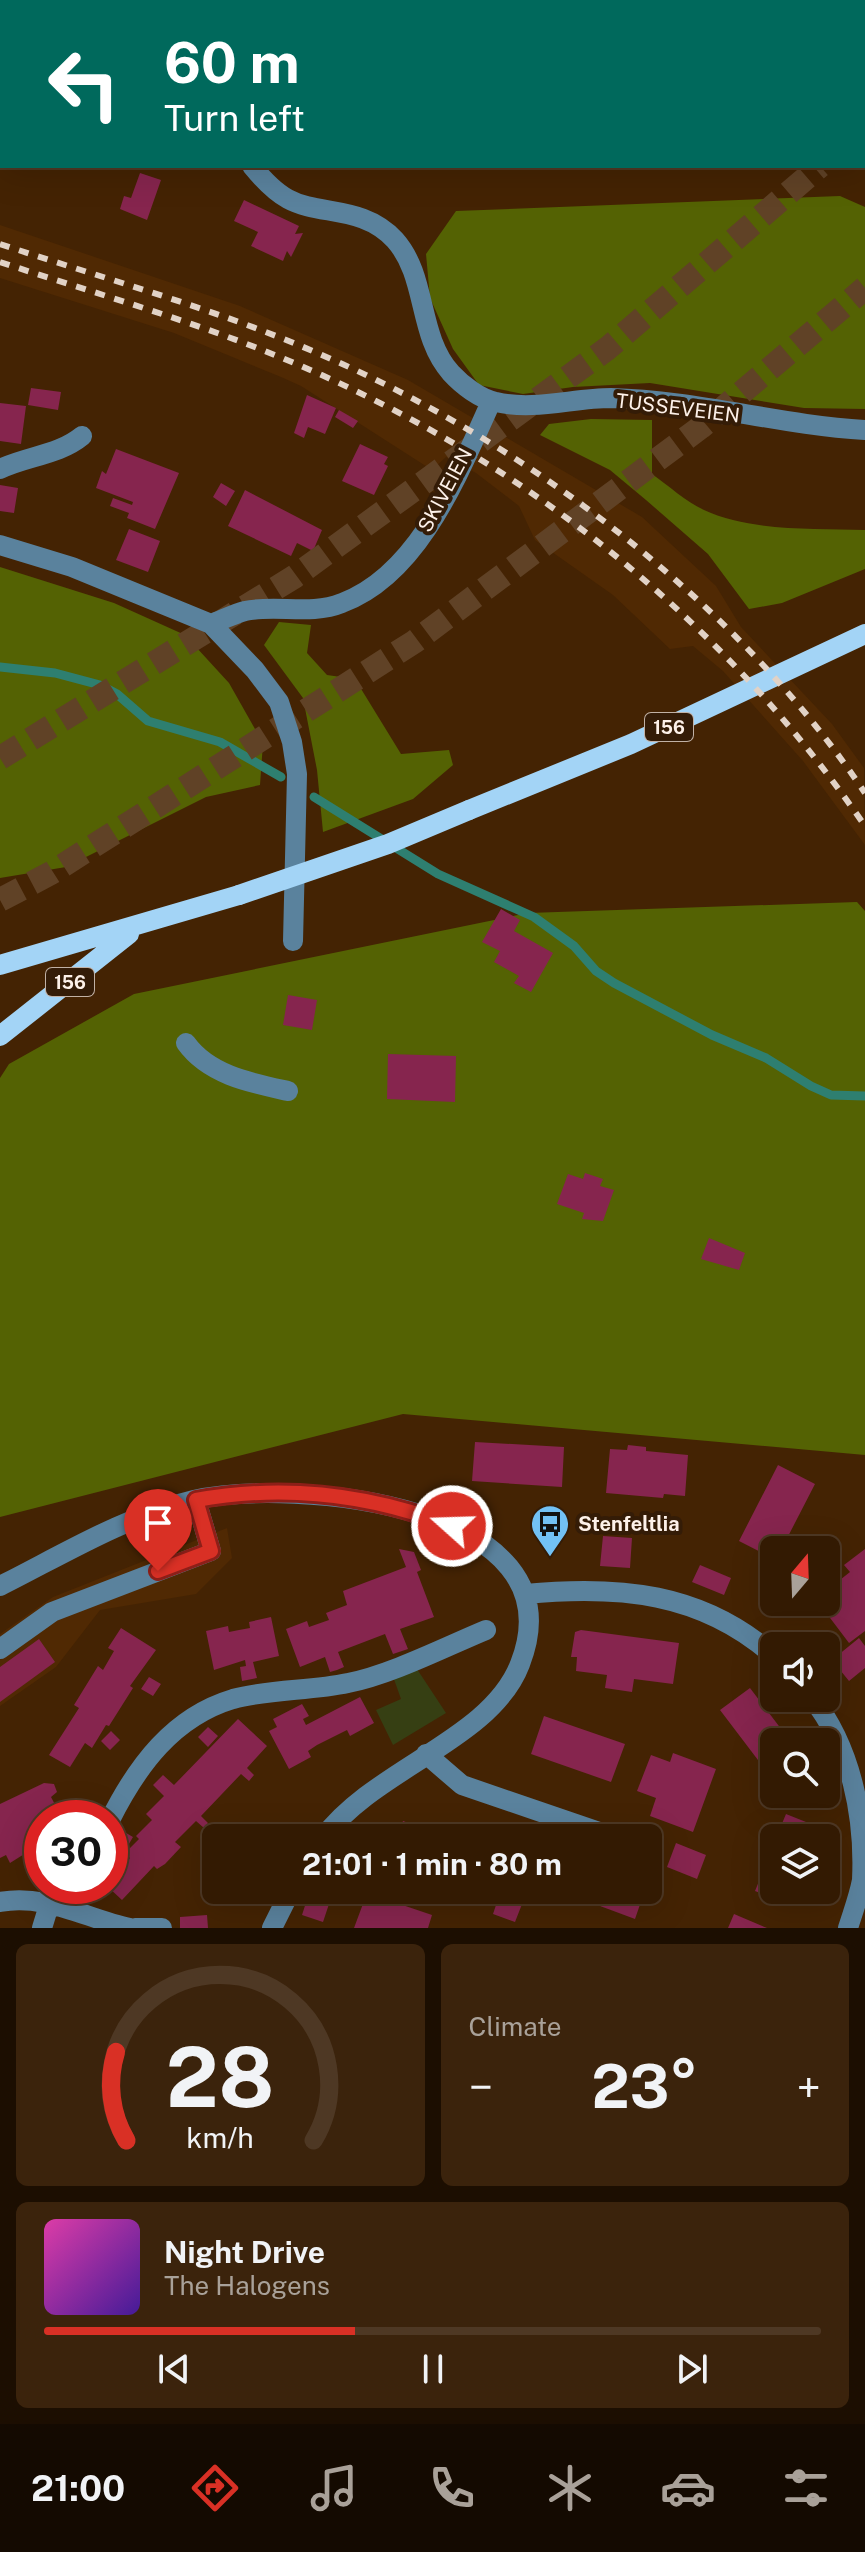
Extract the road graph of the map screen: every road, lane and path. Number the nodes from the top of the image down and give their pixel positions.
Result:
1 (254, 168) edge
2 (491, 402) junction
3 (865, 430) edge
4 (82, 436) dead end
5 (0, 469) edge
6 (0, 545) edge
7 (211, 624) junction
8 (865, 634) edge
9 (139, 927) junction
10 (293, 941) dead end
11 (0, 965) edge
12 (0, 1036) edge
13 (186, 1043) dead end
14 (288, 1091) dead end
15 (196, 1500) junction
16 (0, 1586) edge
17 (525, 1594) junction
18 (486, 1630) dead end
19 (760, 1645) edge
20 (0, 1649) edge
21 (823, 1712) edge
22 (426, 1754) junction
23 (120, 1800) edge
24 (336, 1824) edge
25 (576, 1824) edge
26 (0, 1902) edge
27 (24, 1902) edge
28 (49, 1904) edge
29 (55, 1904) edge
30 (284, 1904) edge
31 (162, 1927) edge
32 (42, 1928) edge
33 (133, 1928) edge
34 (272, 1928) edge
35 (848, 1928) edge

1 - 2 street
2 - 3 street, TUSSEVEIEN
2 - 7 street, SKIVEIEN
4 - 5 street
6 - 7 street
7 - 10 street
8 - 9 main road, 156, bridge
9 - 11 main road, 156
9 - 12 main road, 156
13 - 14 street
15 - 16 street
15 - 17 street
15 - 20 street
17 - 19 street
17 - 22 street
18 - 23 street
21 - 35 street
22 - 24 street
22 - 25 street
26 - 27 street
28 - 32 street
29 - 33 street
30 - 34 street
31 - 33 street

